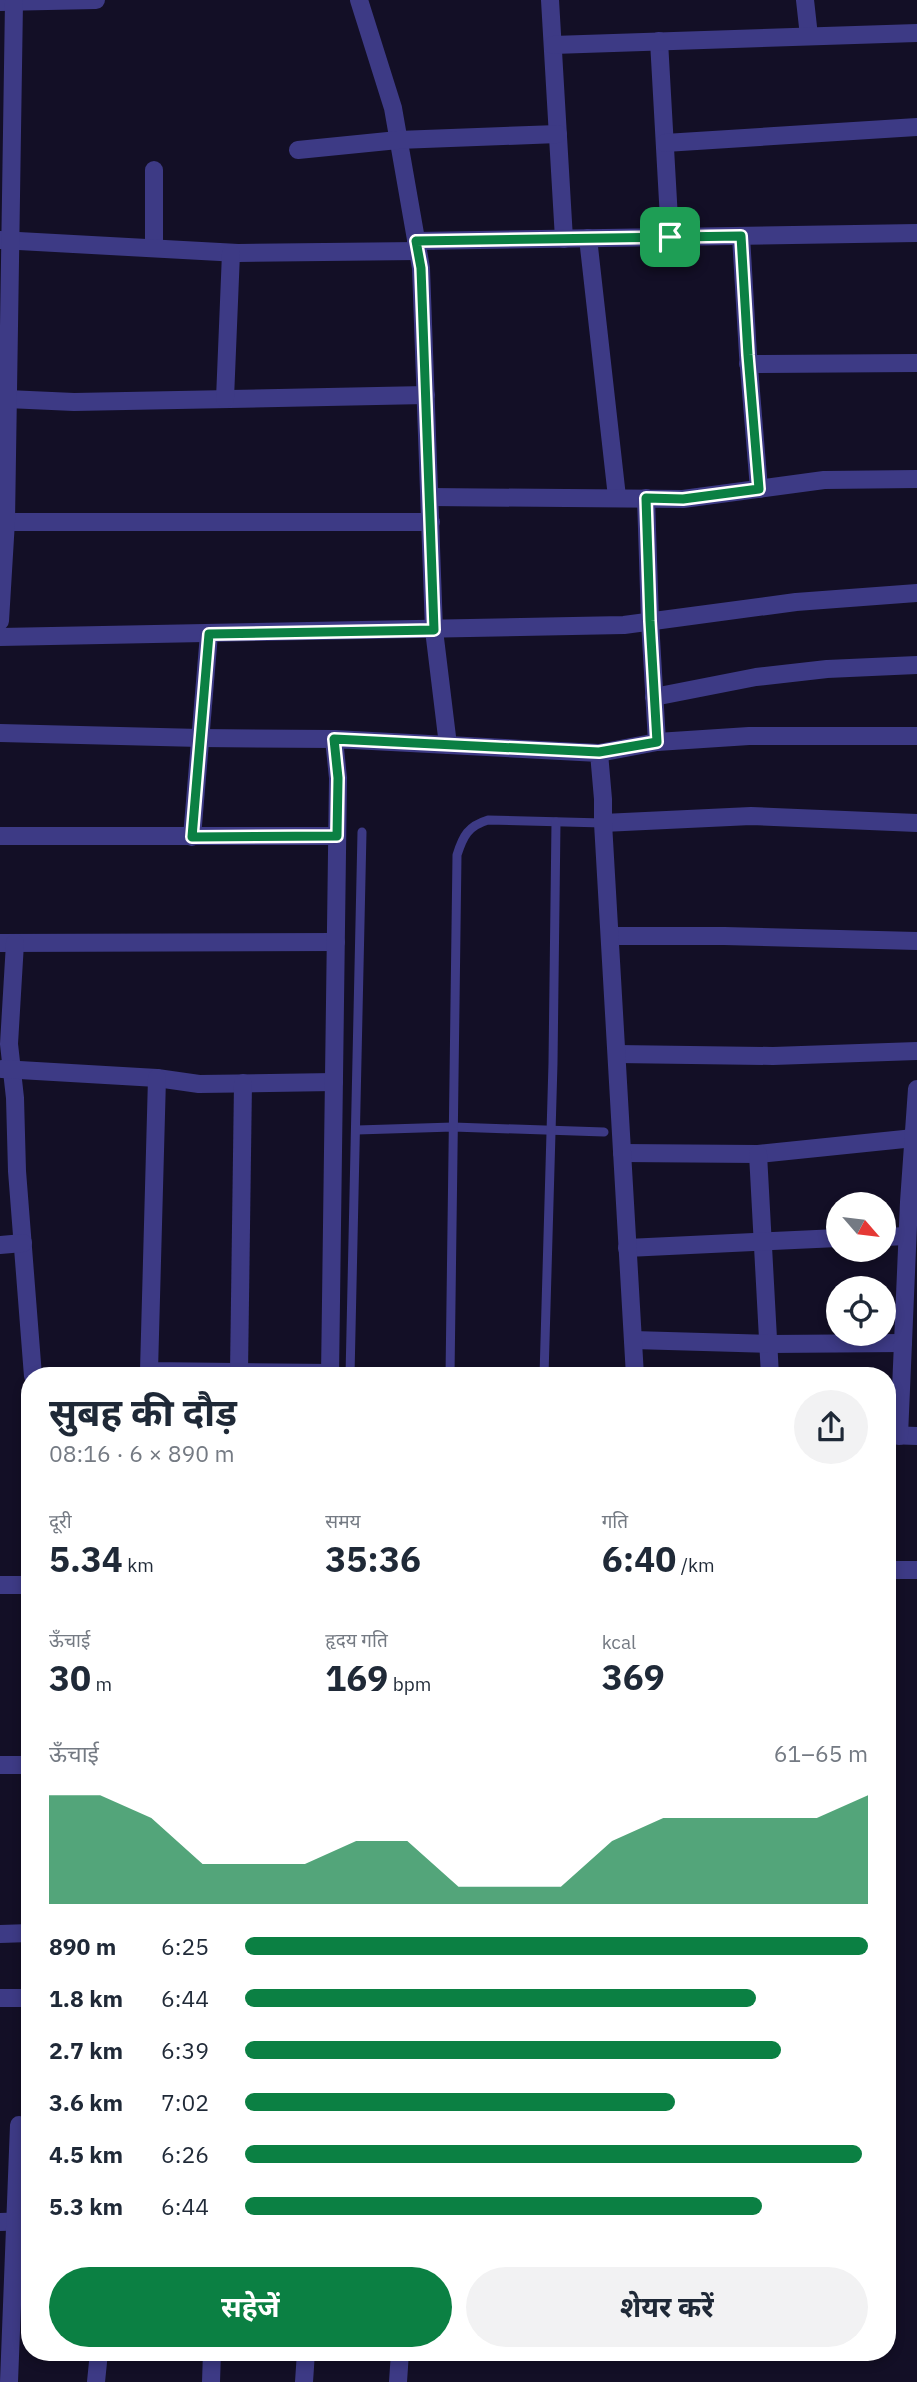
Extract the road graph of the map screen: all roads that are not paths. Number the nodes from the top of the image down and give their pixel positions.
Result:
1 (96, 0) edge
2 (359, 0) edge
3 (550, 0) edge
4 (805, 0) edge
5 (7, 2) edge
6 (917, 33) edge
7 (809, 36) junction
8 (659, 41) junction
9 (553, 45) junction
10 (917, 127) edge
11 (558, 134) junction
12 (398, 140) junction
13 (665, 143) junction
14 (298, 150) dead end
15 (154, 170) dead end
16 (917, 233) edge
17 (741, 236) junction
18 (670, 237) junction
19 (588, 238) junction
20 (564, 239) junction
21 (6, 241) edge
22 (417, 246) junction
23 (154, 248) junction
24 (231, 253) junction
25 (917, 363) edge
26 (748, 364) junction
27 (426, 395) junction
28 (6, 399) junction
29 (225, 399) junction
30 (917, 479) edge
31 (759, 489) junction
32 (430, 497) junction
33 (617, 497) junction
34 (646, 498) junction
35 (3, 521) edge
36 (431, 522) junction
37 (917, 593) edge
38 (0, 621) edge
39 (650, 621) junction
40 (434, 630) junction
41 (209, 634) junction
42 (0, 637) edge
43 (917, 665) edge
44 (654, 697) junction
45 (0, 733) edge
46 (917, 736) edge
47 (200, 738) junction
48 (334, 739) junction
49 (657, 742) junction
50 (448, 744) junction
51 (599, 752) junction
52 (556, 822) junction
53 (603, 823) junction
54 (917, 823) edge
55 (362, 832) dead end
56 (0, 836) edge
57 (337, 836) junction
58 (192, 837) junction
59 (611, 936) junction
60 (917, 941) edge
61 (336, 942) junction
62 (8, 943) edge
63 (917, 1051) edge
64 (617, 1054) junction
65 (6, 1070) edge
66 (157, 1077) junction
67 (334, 1082) junction
68 (243, 1083) junction
69 (917, 1089) edge
70 (453, 1127) junction
71 (357, 1130) junction
72 (551, 1130) junction
73 (604, 1132) dead end
74 (914, 1138) junction
75 (622, 1153) junction
76 (758, 1154) junction
77 (896, 1236) edge
78 (908, 1236) junction
79 (826, 1238) edge
80 (763, 1240) junction
81 (23, 1243) junction
82 (0, 1245) edge
83 (627, 1248) junction
84 (633, 1340) junction
85 (903, 1343) junction
86 (769, 1344) junction
87 (32, 1367) edge
88 (149, 1367) edge
89 (239, 1367) edge
90 (330, 1367) edge
91 (350, 1367) edge
92 (450, 1367) edge
93 (544, 1367) edge
94 (634, 1367) edge
95 (770, 1367) edge
96 (901, 1436) edge
97 (896, 1570) edge
98 (917, 1570) edge
99 (0, 1585) edge
100 (21, 1585) edge
101 (0, 1765) edge
102 (21, 1765) edge
103 (21, 1933) edge
104 (0, 1934) edge
105 (0, 1998) edge
106 (21, 1998) edge
107 (21, 2125) edge
108 (0, 2126) edge
109 (21, 2157) edge
110 (15, 2222) edge
111 (98, 2361) edge
112 (212, 2361) edge
113 (305, 2361) edge
114 (399, 2361) edge
115 (9, 2382) edge
116 (96, 2382) edge
117 (211, 2382) edge
118 (304, 2382) edge
119 (398, 2382) edge

1 - 5 street
2 - 12 street
3 - 9 street
4 - 7 street
5 - 21 street
6 - 7 street
7 - 8 street
8 - 9 street
8 - 13 street
9 - 11 street
10 - 13 street
11 - 12 street
11 - 20 street
12 - 14 street
12 - 22 street
13 - 18 street
15 - 23 street
16 - 17 street
17 - 18 street
17 - 26 street
18 - 19 street
19 - 20 street
19 - 33 street
20 - 22 street
21 - 23 street
21 - 28 street
22 - 24 street
22 - 27 street
23 - 24 street
24 - 29 street
25 - 26 street
26 - 31 street
27 - 29 street
27 - 32 street
28 - 29 street
28 - 35 street
30 - 31 street
31 - 34 street
32 - 33 street
32 - 36 street
33 - 34 street
34 - 39 street
35 - 36 street
35 - 38 street
36 - 40 street
37 - 39 street
39 - 40 street
39 - 44 street
40 - 41 street
40 - 50 street
41 - 42 street
41 - 47 street
43 - 44 street
44 - 49 street
45 - 47 street
46 - 49 street
47 - 48 street
47 - 58 street
48 - 50 street
48 - 57 street
49 - 51 street
50 - 51 street
51 - 53 street
52 - 53 lane
52 - 70 lane
52 - 72 lane
53 - 54 street
53 - 59 street
55 - 71 lane
56 - 58 street
57 - 58 street
57 - 61 street
59 - 60 street
59 - 64 street
61 - 62 street
61 - 67 street
62 - 65 street
63 - 64 street
64 - 75 street
65 - 66 street
65 - 81 street
66 - 68 street
66 - 88 street
67 - 68 street
67 - 90 street
68 - 89 street
69 - 74 street
70 - 71 lane
70 - 72 lane
70 - 92 lane
71 - 91 lane
72 - 73 lane
72 - 93 lane
74 - 76 street
74 - 78 street
75 - 76 street
75 - 83 street
76 - 80 street
77 - 78 street
78 - 85 street
79 - 80 street
80 - 83 street
80 - 86 street
81 - 82 street
81 - 87 street
83 - 84 street
84 - 86 street
84 - 94 street
85 - 86 street
85 - 96 street
86 - 95 street
97 - 98 street
99 - 100 street
101 - 102 street
103 - 104 street
105 - 106 street
107 - 108 street
109 - 110 street
110 - 115 street
111 - 116 street
112 - 117 street
113 - 118 street
114 - 119 street

